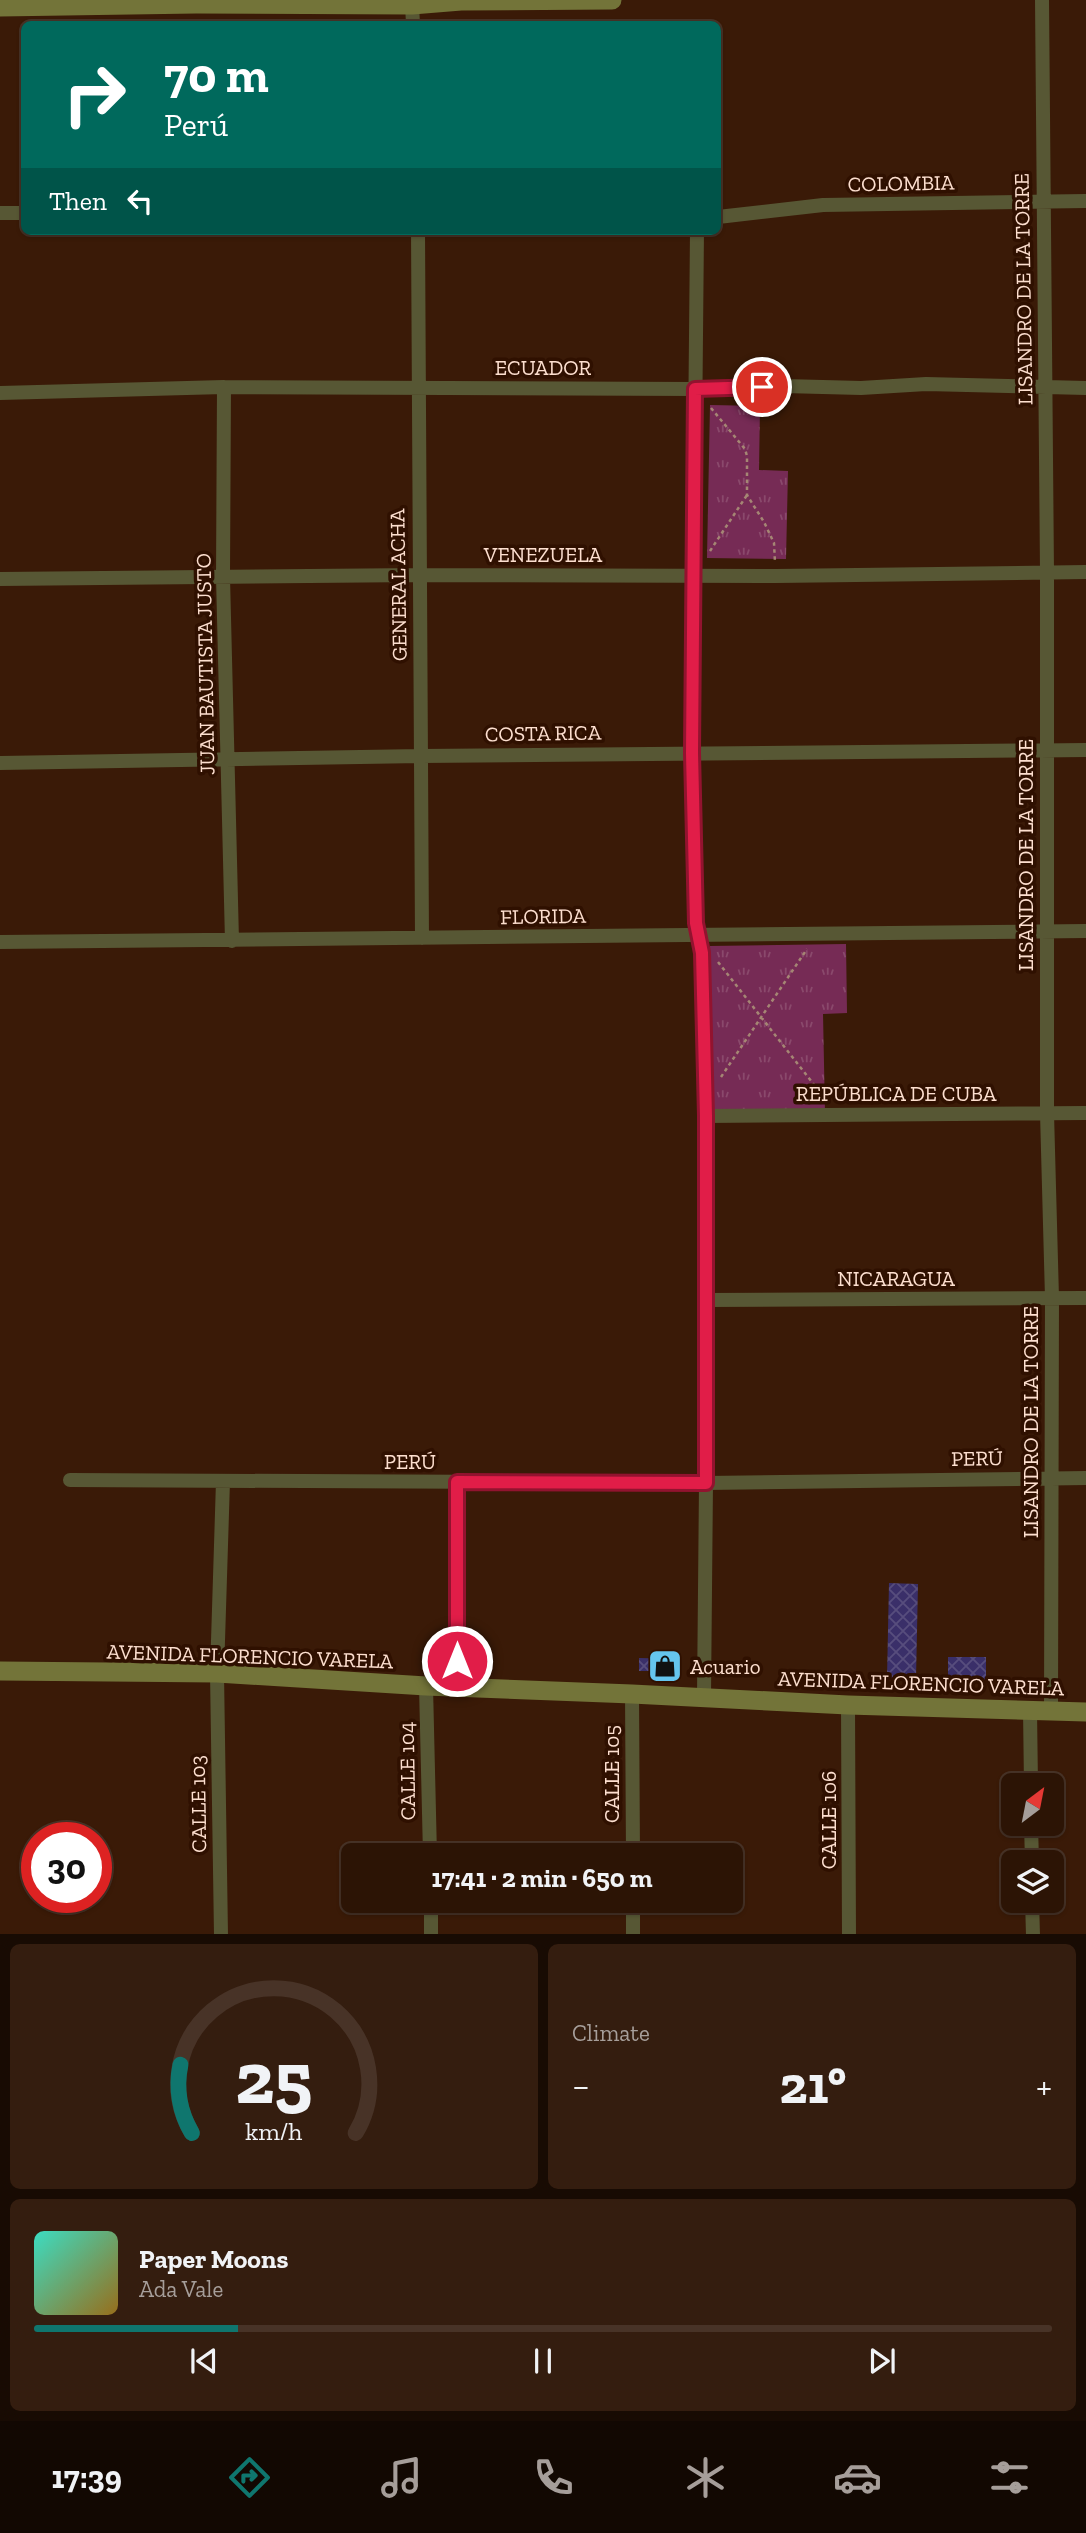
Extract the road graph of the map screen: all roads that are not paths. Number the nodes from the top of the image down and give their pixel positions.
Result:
1 (612, 0) edge
2 (1042, 0) edge
3 (461, 1) edge
4 (196, 2) edge
5 (0, 7) edge
6 (412, 15) edge
7 (1043, 201) junction
8 (1086, 201) edge
9 (0, 213) edge
10 (21, 213) edge
11 (721, 217) edge
12 (418, 235) edge
13 (697, 235) edge
14 (224, 387) junction
15 (418, 388) junction
16 (1045, 388) junction
17 (1086, 388) edge
18 (695, 389) junction
19 (0, 393) edge
20 (1047, 572) junction
21 (1086, 572) edge
22 (419, 575) junction
23 (694, 575) junction
24 (223, 577) junction
25 (0, 579) edge
26 (1045, 750) junction
27 (1086, 750) edge
28 (692, 753) junction
29 (421, 756) junction
30 (228, 759) junction
31 (0, 764) edge
32 (1086, 931) edge
33 (1047, 932) junction
34 (698, 934) junction
35 (422, 938) junction
36 (232, 941) junction
37 (0, 942) edge
38 (1047, 1113) junction
39 (1086, 1113) edge
40 (706, 1116) junction
41 (1052, 1298) junction
42 (1086, 1298) edge
43 (707, 1300) junction
44 (1086, 1478) edge
45 (1050, 1479) junction
46 (70, 1480) dead end
47 (223, 1482) junction
48 (457, 1482) junction
49 (706, 1483) junction
50 (0, 1671) edge
51 (217, 1673) junction
52 (426, 1686) junction
53 (458, 1687) junction
54 (632, 1694) junction
55 (704, 1697) junction
56 (848, 1705) junction
57 (1030, 1710) junction
58 (1051, 1711) junction
59 (1086, 1712) edge
60 (1031, 1773) edge
61 (430, 1843) edge
62 (633, 1843) edge
63 (431, 1913) edge
64 (633, 1913) edge
65 (1032, 1913) edge
66 (220, 1934) edge
67 (431, 1934) edge
68 (633, 1934) edge
69 (849, 1934) edge
70 (1032, 1934) edge

1 - 3 main road
2 - 7 street, LISANDRO DE LA TORRE
3 - 6 main road
4 - 5 main road
4 - 6 main road
7 - 8 street, COLOMBIA
7 - 11 street, COLOMBIA
7 - 16 street, LISANDRO DE LA TORRE
9 - 10 street
12 - 15 street, GENERAL ACHA
13 - 18 street
14 - 15 street, ECUADOR
14 - 19 street, ECUADOR
14 - 24 street, JUAN BAUTISTA JUSTO
15 - 18 street, ECUADOR
15 - 22 street, GENERAL ACHA
16 - 17 street, ECUADOR
16 - 18 street, ECUADOR
16 - 20 street, LISANDRO DE LA TORRE
18 - 23 street
20 - 21 street, VENEZUELA
20 - 23 street, VENEZUELA
20 - 26 street, LISANDRO DE LA TORRE
22 - 23 street, VENEZUELA
22 - 24 street, VENEZUELA
22 - 29 street, GENERAL ACHA
23 - 28 street
24 - 25 street, VENEZUELA
24 - 30 street, JUAN BAUTISTA JUSTO
26 - 27 street, COSTA RICA
26 - 28 street, COSTA RICA
26 - 33 street, LISANDRO DE LA TORRE
28 - 29 street, COSTA RICA
28 - 34 street
29 - 30 street, COSTA RICA
29 - 35 street, GENERAL ACHA
30 - 31 street, COSTA RICA
30 - 36 street, JUAN BAUTISTA JUSTO
32 - 33 street, FLORIDA
33 - 34 street, FLORIDA
33 - 38 street, LISANDRO DE LA TORRE
34 - 35 street, FLORIDA
34 - 40 street
35 - 36 street, FLORIDA
36 - 37 street, FLORIDA
38 - 39 street, REPÚBLICA DE CUBA
38 - 40 street, REPÚBLICA DE CUBA
38 - 41 street, LISANDRO DE LA TORRE
40 - 43 street
41 - 42 street, NICARAGUA
41 - 43 street, NICARAGUA
41 - 45 street, LISANDRO DE LA TORRE
43 - 49 street
44 - 45 street, PERÚ
45 - 49 street, PERÚ
45 - 58 street, LISANDRO DE LA TORRE
46 - 47 street, PERÚ
47 - 48 street, PERÚ
47 - 51 street
48 - 49 street, PERÚ
48 - 53 street
49 - 55 street
50 - 51 main road, AVENIDA FLORENCIO VARELA
51 - 52 main road, AVENIDA FLORENCIO VARELA
51 - 66 street, CALLE 103
52 - 53 main road, AVENIDA FLORENCIO VARELA
52 - 61 street, CALLE 104
53 - 54 main road, AVENIDA FLORENCIO VARELA
54 - 55 main road, AVENIDA FLORENCIO VARELA
54 - 62 street, CALLE 105
55 - 56 main road, AVENIDA FLORENCIO VARELA
56 - 57 main road, AVENIDA FLORENCIO VARELA
56 - 69 street, CALLE 106
57 - 58 main road, AVENIDA FLORENCIO VARELA
57 - 60 street
58 - 59 main road, AVENIDA FLORENCIO VARELA
63 - 67 street
64 - 68 street
65 - 70 street

